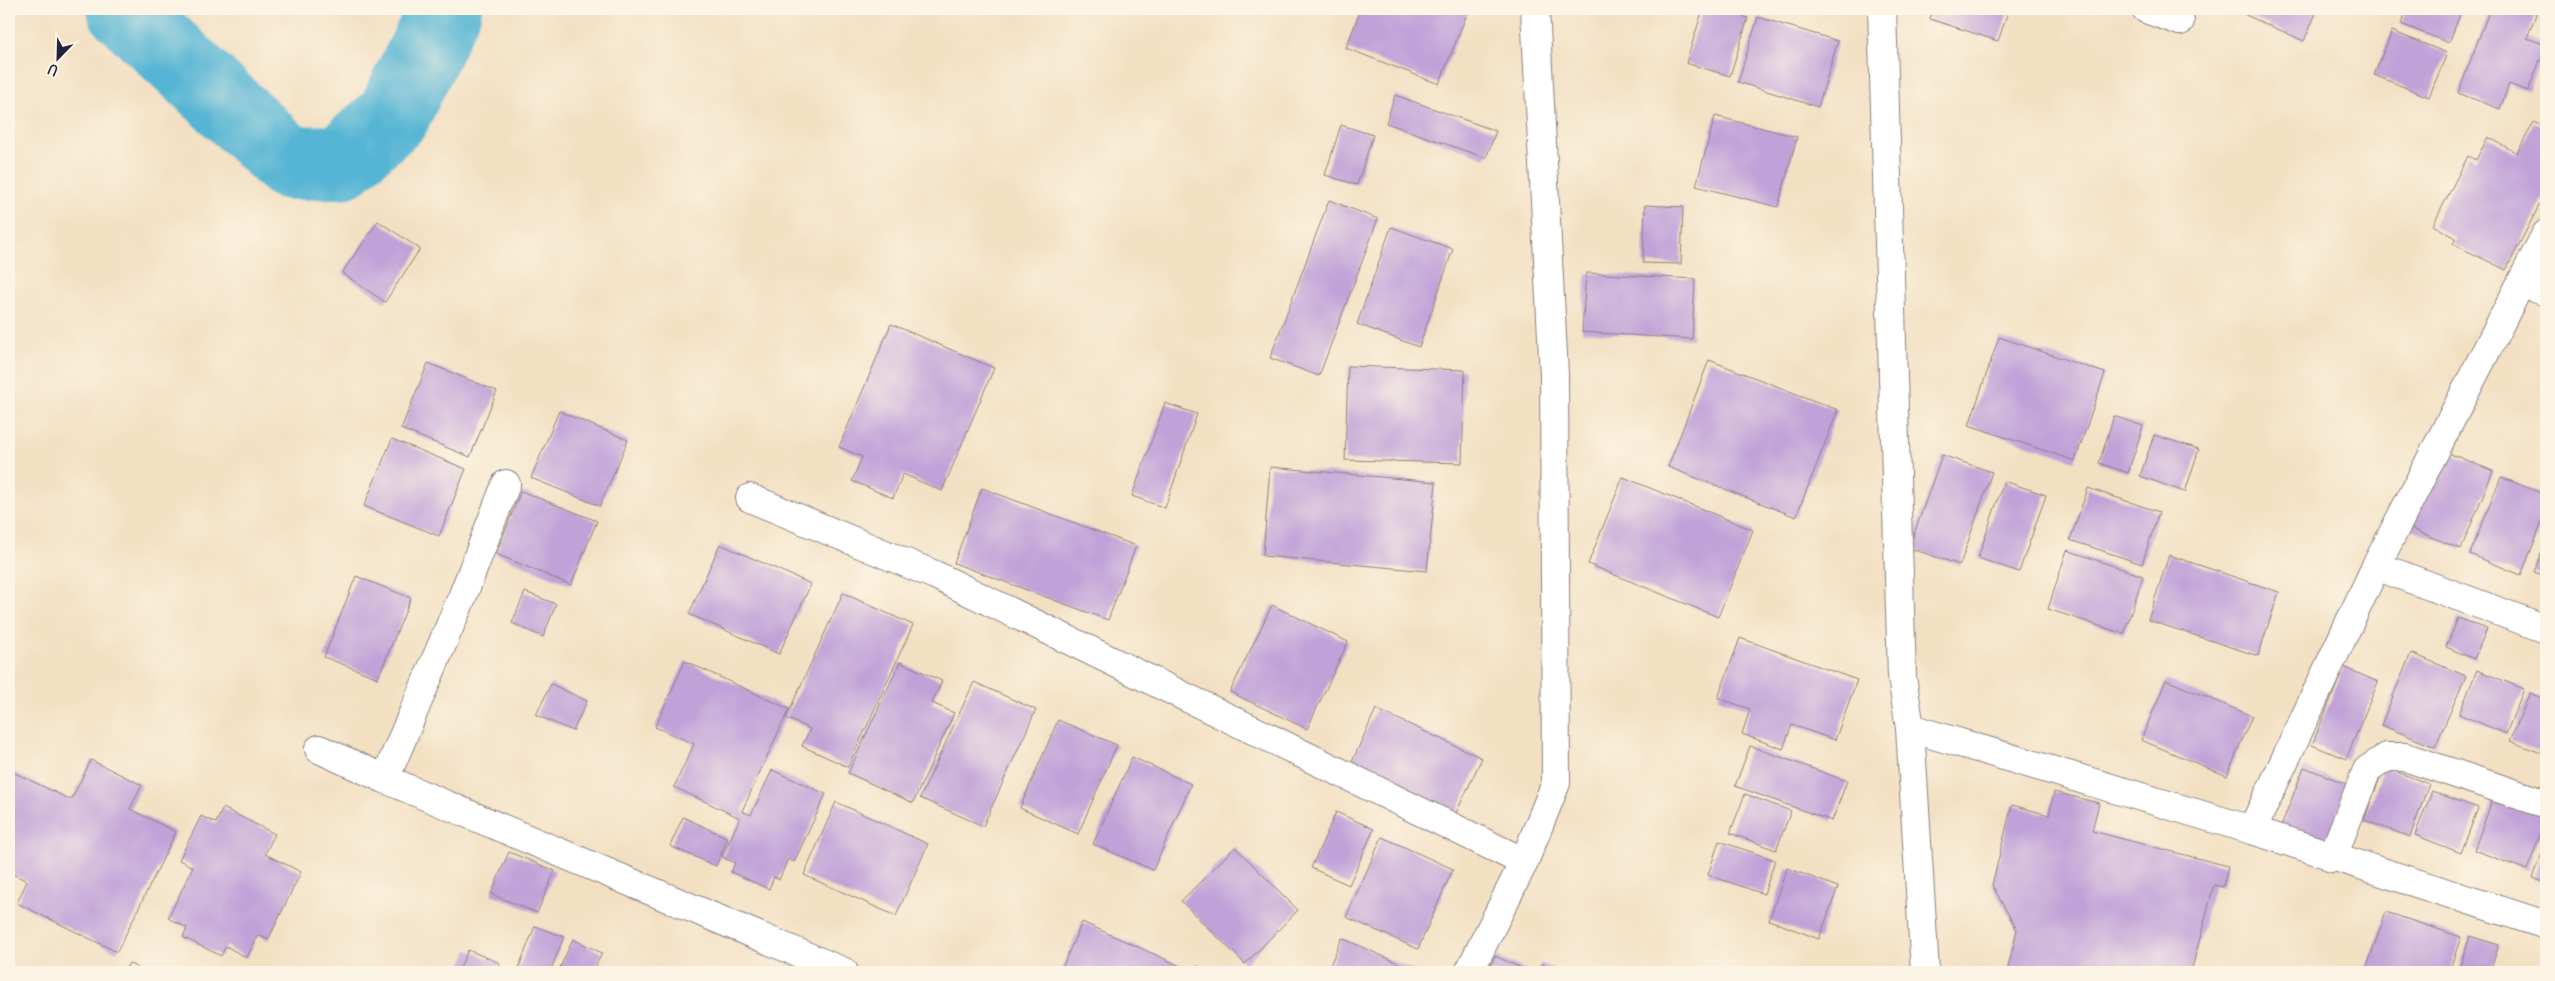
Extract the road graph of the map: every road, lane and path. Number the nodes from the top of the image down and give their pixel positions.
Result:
1 (1535, 9) edge
2 (1882, 9) edge
3 (2146, 9) edge
4 (2180, 21) dead end
5 (2546, 234) edge
6 (2521, 284) junction
7 (2546, 292) edge
8 (506, 484) dead end
9 (750, 498) dead end
10 (2376, 566) junction
11 (2546, 628) edge
12 (1910, 728) junction
13 (319, 749) dead end
14 (385, 779) junction
15 (2546, 804) edge
16 (2252, 830) junction
17 (2332, 858) junction
18 (1524, 862) junction
19 (2546, 925) edge
20 (844, 972) edge
21 (1469, 972) edge
22 (1925, 972) edge

1 - 18 street
2 - 12 street
3 - 4 street
5 - 6 street
6 - 7 street
6 - 10 street
8 - 14 street
9 - 18 street
10 - 11 street
10 - 16 street
12 - 16 street
12 - 22 street
13 - 14 street
14 - 20 street
15 - 17 street
16 - 17 street
17 - 19 street
18 - 21 street

